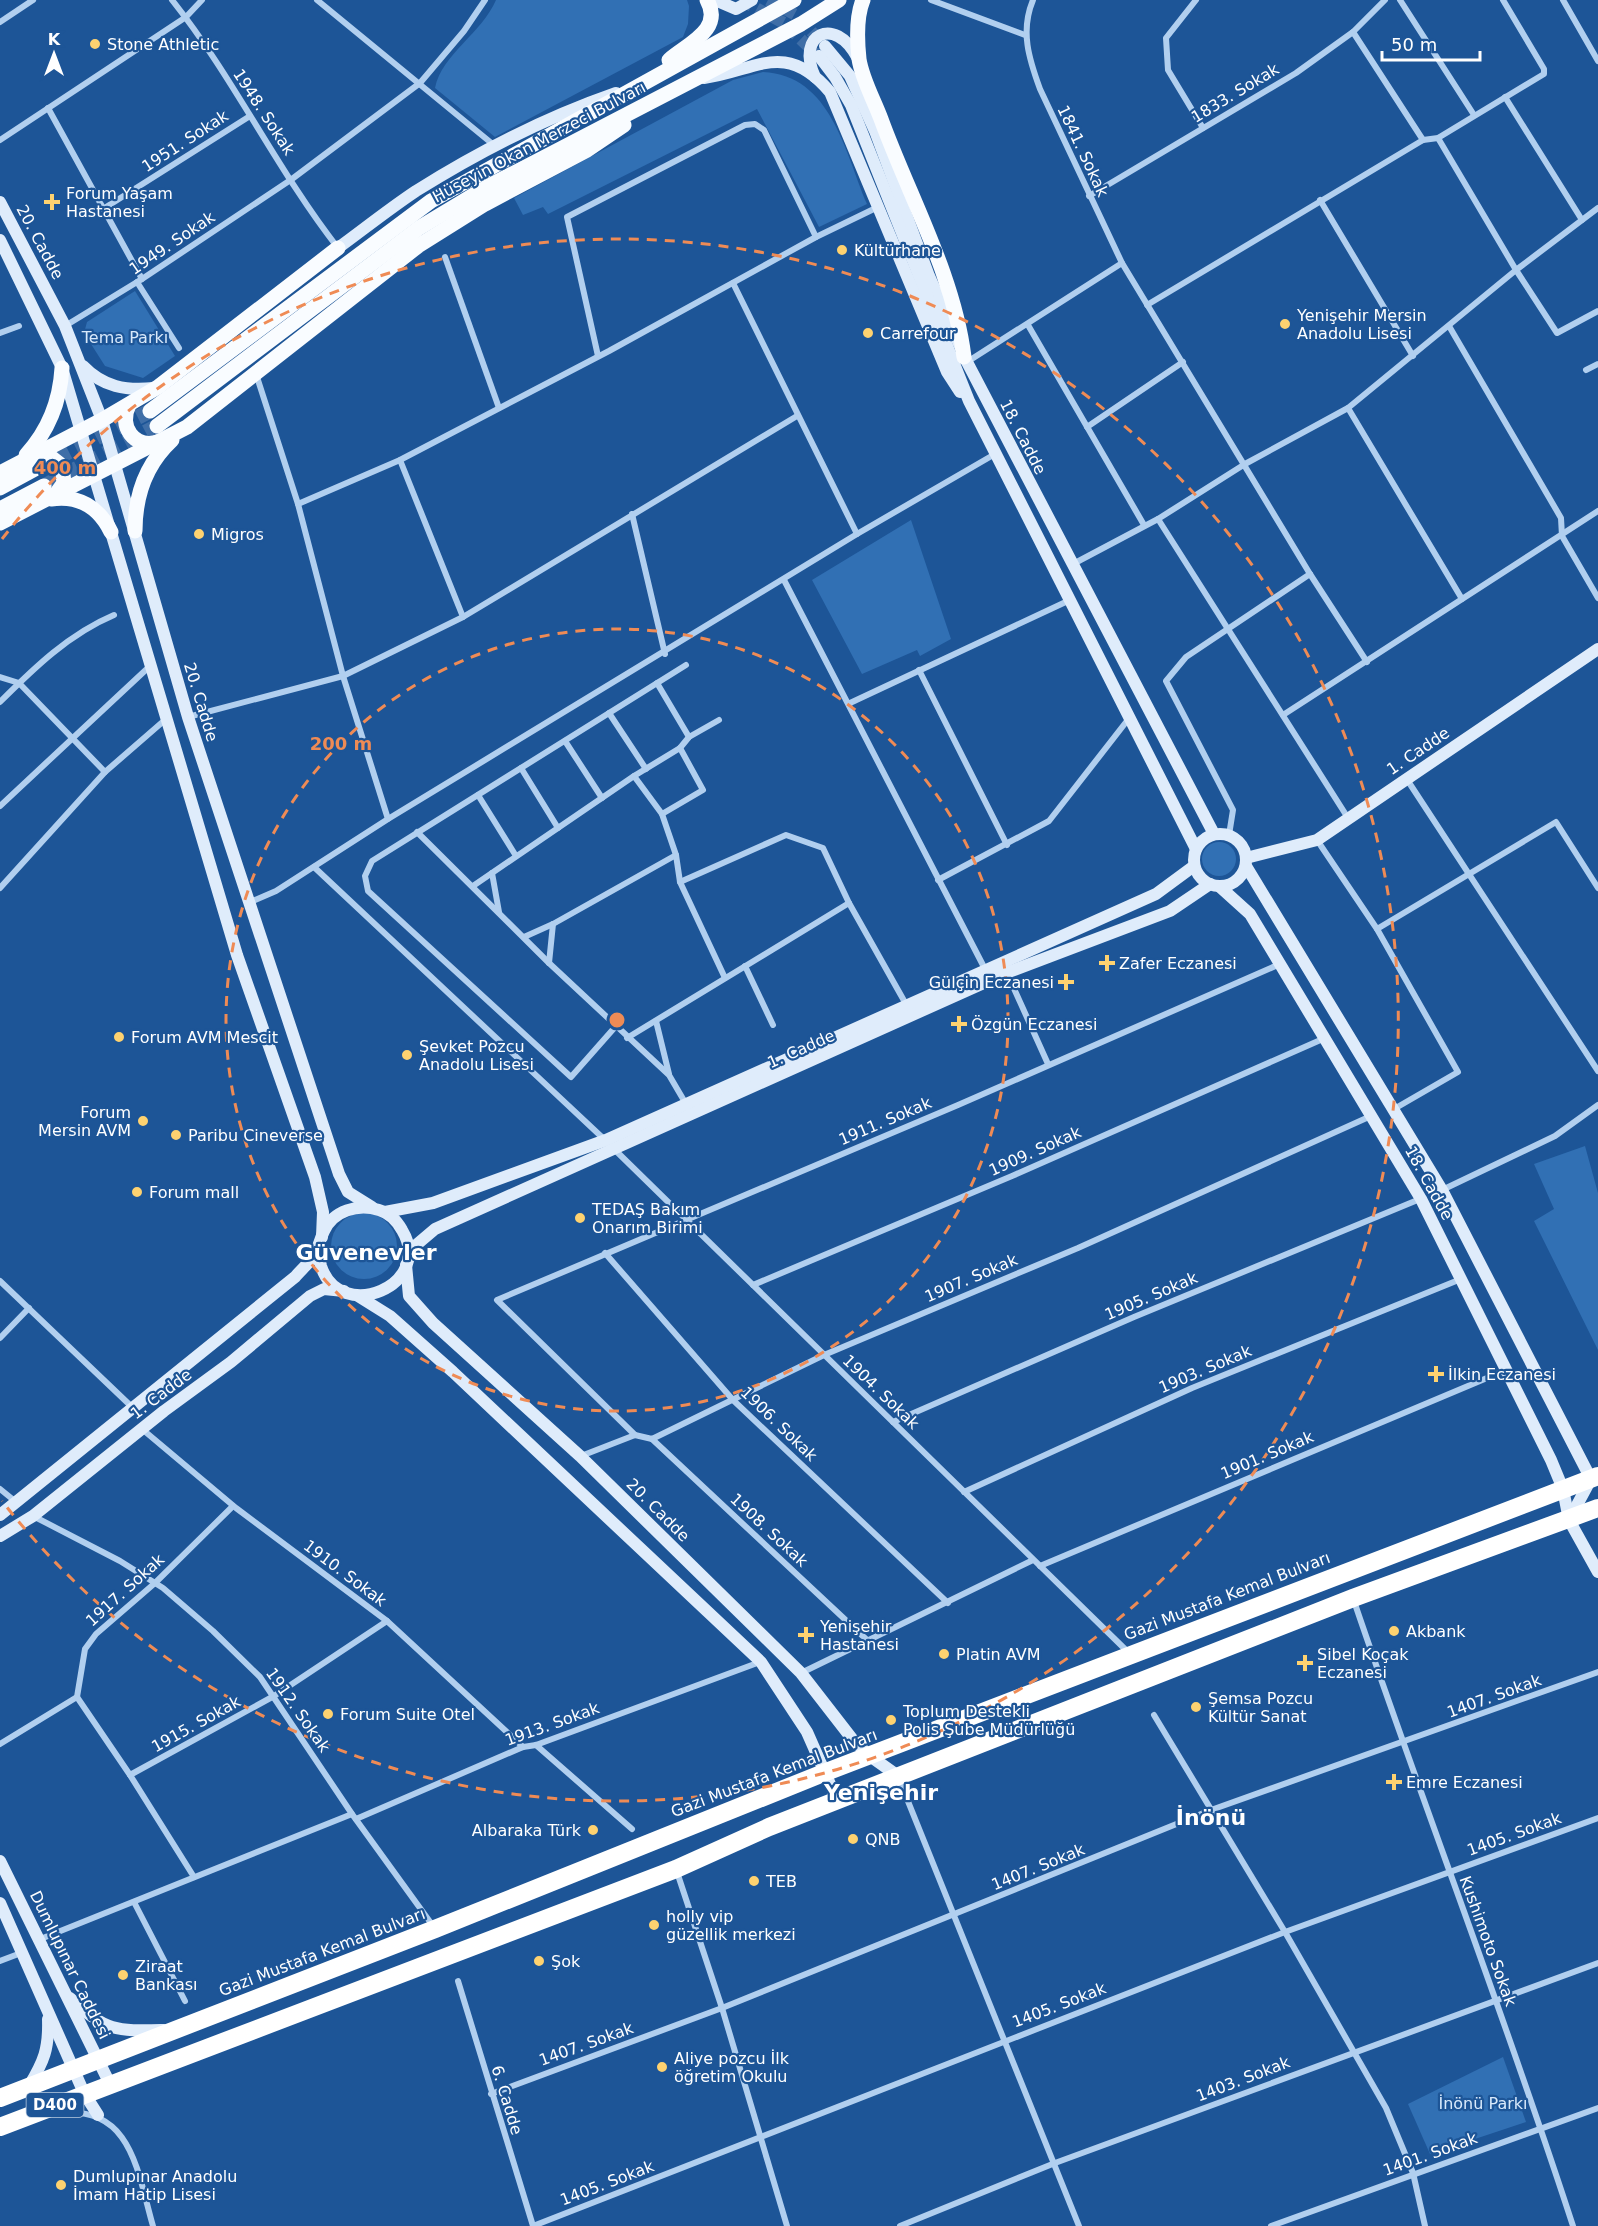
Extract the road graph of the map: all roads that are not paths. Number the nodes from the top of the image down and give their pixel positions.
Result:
1 (33, 0) edge
2 (172, 0) edge
3 (202, 0) edge
4 (317, 0) edge
5 (485, 0) edge
6 (707, 0) edge
7 (715, 0) edge
8 (752, 0) edge
9 (794, 0) edge
10 (839, 0) edge
11 (864, 0) edge
12 (931, 0) edge
13 (1033, 0) edge
14 (1196, 0) edge
15 (1385, 0) edge
16 (1400, 0) edge
17 (1503, 0) edge
18 (1563, 0) edge
19 (186, 17) junction
20 (0, 22) edge
21 (1353, 32) junction
22 (1025, 35) junction
23 (859, 61) junction
24 (1598, 61) edge
25 (655, 77) junction
26 (815, 77) junction
27 (697, 79) junction
28 (420, 83) junction
29 (637, 86) junction
30 (676, 90) junction
31 (1505, 97) junction
32 (48, 108) junction
33 (1474, 115) junction
34 (250, 116) junction
35 (1203, 128) junction
36 (1438, 138) junction
37 (0, 140) edge
38 (1423, 140) junction
39 (496, 146) junction
40 (292, 179) junction
41 (1089, 196) junction
42 (1320, 200) junction
43 (0, 202) edge
44 (878, 207) junction
45 (1598, 208) edge
46 (103, 209) junction
47 (1582, 220) junction
48 (816, 237) junction
49 (0, 240) edge
50 (338, 248) junction
51 (445, 257) dead end
52 (1122, 263) junction
53 (1516, 270) junction
54 (140, 280) junction
55 (733, 283) junction
56 (1147, 305) junction
57 (1598, 311) edge
58 (1028, 325) junction
59 (19, 326) dead end
60 (65, 326) junction
61 (1449, 326) junction
62 (0, 333) edge
63 (179, 348) dead end
64 (598, 356) junction
65 (1413, 356) junction
66 (77, 358) junction
67 (965, 359) junction
68 (1183, 362) junction
69 (1598, 364) edge
70 (62, 368) junction
71 (1586, 370) dead end
72 (255, 374) junction
73 (159, 387) junction
74 (129, 405) junction
75 (499, 408) junction
76 (1348, 408) junction
77 (150, 411) tunnel mouth
78 (797, 416) junction
79 (102, 420) junction
80 (157, 426) tunnel mouth
81 (187, 427) junction
82 (1087, 427) junction
83 (983, 429) junction
84 (80, 430) junction
85 (158, 442) junction
86 (995, 453) junction
87 (400, 460) junction
88 (33, 463) junction
89 (1245, 464) junction
90 (15, 465) junction
91 (116, 465) junction
92 (0, 473) edge
93 (95, 476) junction
94 (0, 488) edge
95 (50, 490) junction
96 (39, 502) junction
97 (298, 504) junction
98 (0, 508) edge
99 (1598, 511) edge
100 (632, 514) junction
101 (1158, 519) junction
102 (0, 523) edge
103 (1144, 525) junction
104 (111, 531) junction
105 (135, 531) junction
106 (857, 534) junction
107 (1563, 536) junction
108 (1073, 564) junction
109 (1310, 574) junction
110 (784, 580) junction
111 (1598, 598) edge
112 (1070, 599) junction
113 (1462, 599) junction
114 (114, 615) dead end
115 (463, 617) junction
116 (1228, 628) junction
117 (1598, 649) edge
118 (664, 654) junction
119 (1367, 662) junction
120 (686, 665) dead end
121 (150, 666) junction
122 (919, 670) junction
123 (344, 676) junction
124 (0, 677) edge
125 (19, 683) junction
126 (657, 684) junction
127 (0, 702) edge
128 (850, 704) junction
129 (609, 713) junction
130 (1284, 715) junction
131 (188, 717) junction
132 (1130, 717) junction
133 (166, 719) junction
134 (719, 720) dead end
135 (689, 737) junction
136 (73, 738) junction
137 (565, 741) junction
138 (680, 748) junction
139 (521, 768) junction
140 (646, 769) junction
141 (105, 772) junction
142 (634, 776) junction
143 (1406, 778) junction
144 (478, 795) junction
145 (602, 798) junction
146 (0, 807) edge
147 (662, 814) junction
148 (1348, 818) junction
149 (388, 819) junction
150 (558, 828) junction
151 (417, 832) junction
152 (1214, 834) junction
153 (1229, 835) junction
154 (1317, 840) junction
155 (1007, 845) junction
156 (1196, 849) junction
157 (676, 855) junction
158 (516, 856) junction
159 (1246, 862) junction
160 (1194, 866) junction
161 (314, 867) junction
162 (492, 873) junction
163 (1468, 874) junction
164 (938, 880) junction
165 (680, 882) junction
166 (1215, 885) junction
167 (0, 886) edge
168 (473, 886) junction
169 (1598, 888) edge
170 (248, 903) junction
171 (849, 903) junction
172 (499, 912) junction
173 (553, 924) junction
174 (1377, 929) junction
175 (524, 937) junction
176 (549, 963) junction
177 (1281, 964) junction
178 (745, 966) junction
179 (986, 971) junction
180 (1006, 973) junction
181 (725, 978) junction
182 (908, 1007) junction
183 (656, 1021) junction
184 (773, 1025) dead end
185 (616, 1026) junction
186 (627, 1038) junction
187 (1325, 1038) junction
188 (1048, 1064) junction
189 (1598, 1071) edge
190 (669, 1075) junction
191 (686, 1104) junction
192 (1598, 1105) edge
193 (1394, 1109) junction
194 (1371, 1116) junction
195 (606, 1140) junction
196 (615, 1150) junction
197 (1442, 1190) junction
198 (1421, 1198) junction
199 (372, 1207) junction
200 (385, 1212) junction
201 (686, 1220) junction
202 (321, 1240) junction
203 (409, 1251) junction
204 (605, 1253) junction
205 (406, 1265) junction
206 (1461, 1279) junction
207 (0, 1281) edge
208 (753, 1285) junction
209 (345, 1292) junction
210 (358, 1296) junction
211 (29, 1308) junction
212 (0, 1338) edge
213 (824, 1355) junction
214 (1506, 1370) junction
215 (733, 1400) junction
216 (132, 1407) junction
217 (893, 1422) junction
218 (142, 1429) junction
219 (635, 1435) junction
220 (652, 1439) junction
221 (580, 1456) junction
222 (1595, 1478) edge
223 (0, 1489) edge
224 (1563, 1489) junction
225 (964, 1492) junction
226 (16, 1502) junction
227 (233, 1506) junction
228 (1598, 1508) edge
229 (0, 1515) edge
230 (33, 1516) junction
231 (1569, 1520) junction
232 (0, 1536) edge
233 (1033, 1560) junction
234 (1040, 1566) junction
235 (1598, 1572) edge
236 (155, 1583) junction
237 (1353, 1598) junction
238 (948, 1603) junction
239 (387, 1621) junction
240 (867, 1640) junction
241 (1129, 1654) junction
242 (761, 1662) junction
243 (1598, 1672) edge
244 (801, 1673) junction
245 (274, 1696) junction
246 (77, 1697) junction
247 (1154, 1715) dead end
248 (0, 1744) edge
249 (1402, 1744) junction
250 (536, 1745) junction
251 (523, 1747) junction
252 (870, 1756) junction
253 (826, 1772) junction
254 (130, 1775) junction
255 (898, 1776) junction
256 (837, 1800) junction
257 (1212, 1810) junction
258 (354, 1817) junction
259 (1598, 1818) edge
260 (632, 1829) dead end
261 (0, 1861) edge
262 (676, 1869) junction
263 (1449, 1872) junction
264 (194, 1878) junction
265 (134, 1902) junction
266 (0, 1903) edge
267 (952, 1915) junction
268 (435, 1929) junction
269 (1285, 1932) junction
270 (37, 1941) junction
271 (21, 1953) junction
272 (0, 1961) edge
273 (1598, 1963) edge
274 (458, 1981) dead end
275 (63, 1990) junction
276 (1494, 1999) junction
277 (185, 2001) dead end
278 (722, 2008) junction
279 (48, 2012) junction
280 (178, 2030) junction
281 (1003, 2041) junction
282 (1353, 2052) junction
283 (98, 2060) junction
284 (73, 2069) junction
285 (110, 2084) junction
286 (29, 2086) junction
287 (84, 2093) junction
288 (491, 2094) junction
289 (0, 2098) edge
290 (1598, 2108) edge
291 (98, 2115) junction
292 (28, 2116) junction
293 (0, 2127) edge
294 (1542, 2128) junction
295 (761, 2139) junction
296 (1055, 2163) junction
297 (1413, 2173) junction
298 (153, 2226) edge
299 (532, 2226) edge
300 (788, 2226) edge
301 (900, 2226) edge
302 (1079, 2226) edge
303 (1271, 2226) edge
304 (1425, 2226) edge
305 (1573, 2226) edge

1 - 20 street
2 - 19 street, 1948. Sokak
3 - 19 street
4 - 28 street
5 - 28 street, 1949. Sokak
6 - 25 main road
7 - 8 street
9 - 25 main road, Hüseyin Okan Merzeci Bulvarı
10 - 27 main road, Hüseyin Okan Merzeci Bulvarı
11 - 23 main road
12 - 22 street
13 - 22 street, 1841. Sokak
14 - 35 street
15 - 21 street, 1833. Sokak
16 - 33 street
17 - 31 street
18 - 24 street
19 - 32 street
19 - 34 street, 1948. Sokak
21 - 35 street, 1833. Sokak
21 - 38 street
22 - 41 street, 1841. Sokak
23 - 26 street
23 - 67 main road
25 - 29 main road, Hüseyin Okan Merzeci Bulvarı
26 - 27 street
26 - 44 street
27 - 30 main road, Hüseyin Okan Merzeci Bulvarı
28 - 39 street
28 - 40 street, 1949. Sokak
29 - 39 street
29 - 77 main road, Hüseyin Okan Merzeci Bulvarı
30 - 72 main road
30 - 80 main road, Hüseyin Okan Merzeci Bulvarı
31 - 33 street
31 - 47 street
32 - 37 street
32 - 46 street
33 - 36 street
34 - 40 street, 1948. Sokak
34 - 46 street, 1951. Sokak
35 - 41 street, 1833. Sokak
36 - 38 street
36 - 53 street
38 - 42 street
39 - 50 street
40 - 50 street, 1948. Sokak
40 - 54 street, 1949. Sokak
41 - 52 street, 1841. Sokak
42 - 56 street
42 - 65 street
43 - 60 street, 20. Cadde
44 - 48 street
44 - 83 street
45 - 47 street
46 - 54 street
47 - 53 street
48 - 55 street
48 - 64 street
49 - 70 street, 20. Cadde
50 - 73 main road
51 - 75 street
52 - 56 street, 1841. Sokak
52 - 58 street
53 - 57 street
53 - 61 street
54 - 60 street, 1949. Sokak
54 - 63 street
55 - 64 street
55 - 78 street
56 - 68 street, 1841. Sokak
58 - 67 street
58 - 82 street
59 - 62 street
60 - 66 street, 20. Cadde
61 - 65 street
61 - 107 street
64 - 75 street
65 - 76 street
66 - 73 street
66 - 79 street, 20. Cadde
67 - 83 street, 18. Cadde
67 - 108 street, 18. Cadde
68 - 82 street
68 - 89 street, 1841. Sokak
69 - 71 street
70 - 84 street, 20. Cadde
70 - 90 main road
72 - 81 main road
72 - 97 street
73 - 74 main road
74 - 79 main road
74 - 85 main road
75 - 87 street
76 - 89 street
76 - 113 street
78 - 100 street
78 - 106 street
79 - 84 main road
79 - 91 street, 20. Cadde
81 - 85 main road
81 - 105 main road
82 - 103 street
83 - 86 street, 18. Cadde
84 - 88 main road
84 - 93 street, 20. Cadde
85 - 91 main road
86 - 106 street
86 - 112 street, 18. Cadde
87 - 97 street
87 - 115 street
88 - 90 main road
88 - 94 main road
88 - 95 main road
89 - 101 street
89 - 109 street, 1841. Sokak
90 - 92 main road
91 - 93 main road
91 - 105 street, 20. Cadde
93 - 95 main road
93 - 104 street, 20. Cadde
95 - 96 main road
95 - 98 main road
96 - 102 main road
96 - 104 main road
97 - 123 street
99 - 107 street
100 - 115 street
100 - 118 street
101 - 103 street
101 - 116 street
103 - 108 street
104 - 121 street, 20. Cadde
105 - 131 street, 20. Cadde
106 - 110 street
107 - 111 street
107 - 113 street
108 - 152 street, 18. Cadde
109 - 116 street
109 - 119 street, 1841. Sokak
110 - 118 street
110 - 128 street
112 - 122 street
112 - 132 street, 18. Cadde
113 - 119 street
114 - 125 street
115 - 123 street
116 - 130 street
116 - 153 street
117 - 143 street, 1. Cadde
118 - 149 street
119 - 130 street
120 - 126 street
121 - 133 street, 20. Cadde
121 - 136 street
122 - 128 street
122 - 155 street
123 - 131 street
123 - 149 street
124 - 125 street
125 - 127 street
125 - 136 street
126 - 129 street
126 - 135 street
128 - 164 street
129 - 137 street
129 - 140 street
130 - 148 street
131 - 170 street, 20. Cadde
132 - 155 street
132 - 156 street, 18. Cadde
133 - 141 street
133 - 202 street, 20. Cadde
134 - 135 street
135 - 138 street
136 - 141 street
136 - 146 street
137 - 139 street
137 - 145 street
138 - 140 street
138 - 147 street
139 - 144 street
139 - 150 street
140 - 142 street
141 - 167 street
142 - 145 street
142 - 147 street
143 - 148 street, 1. Cadde
143 - 163 street
144 - 151 street
144 - 158 street
145 - 150 street
147 - 157 street
148 - 154 street, 1. Cadde
149 - 161 street
150 - 158 street
151 - 168 street
151 - 185 street
152 - 153 street
152 - 156 street
153 - 159 street
154 - 159 street, 1. Cadde
154 - 174 street
155 - 164 street
156 - 160 street
157 - 165 street
157 - 173 street
158 - 162 street
159 - 166 street
159 - 193 street, 18. Cadde
160 - 166 street
160 - 179 street, 1. Cadde
161 - 170 street
161 - 195 street
162 - 168 street
162 - 172 street
163 - 169 street
163 - 174 street
163 - 189 street
164 - 179 street
165 - 171 street
165 - 181 street
166 - 177 street, 18. Cadde
166 - 180 street, 1. Cadde
168 - 172 street
170 - 199 street, 20. Cadde
171 - 178 street
171 - 182 street
172 - 175 street
173 - 175 street
173 - 176 street
174 - 193 street
175 - 176 street
176 - 185 street
177 - 187 street, 18. Cadde
177 - 188 street, 1911. Sokak
178 - 181 street
178 - 184 street
179 - 182 street, 1. Cadde
180 - 188 street
180 - 196 street, 1. Cadde
181 - 183 street
182 - 191 street, 1. Cadde
183 - 186 street
183 - 190 street
185 - 186 street
186 - 190 street
187 - 194 street, 18. Cadde
187 - 208 street, 1909. Sokak
188 - 201 street, 1911. Sokak
190 - 191 street
191 - 195 street, 1. Cadde
192 - 197 street
193 - 197 street, 18. Cadde
194 - 198 street, 18. Cadde
194 - 213 street, 1907. Sokak
195 - 200 street, 1. Cadde
196 - 201 street, 1904. Sokak
196 - 203 street, 1. Cadde
197 - 222 street, 18. Cadde
198 - 206 street, 18. Cadde
198 - 217 street, 1905. Sokak
199 - 200 street
199 - 202 street
200 - 203 street
201 - 204 street, 1911. Sokak
201 - 208 street, 1904. Sokak
202 - 209 street
202 - 216 street, 1. Cadde
203 - 205 street
204 - 215 street, 1906. Sokak
204 - 219 street, 1911. Sokak
205 - 210 street
205 - 221 street, 20. Cadde
206 - 214 street, 18. Cadde
206 - 225 street, 1903. Sokak
207 - 211 street
208 - 213 street, 1904. Sokak
209 - 210 street
209 - 218 street, 1. Cadde
210 - 242 street
211 - 212 street
211 - 216 street
213 - 215 street, 1907. Sokak
213 - 217 street, 1904. Sokak
214 - 224 street, 18. Cadde
214 - 234 street, 1901. Sokak
215 - 220 street, 1907. Sokak
215 - 238 street, 1906. Sokak
216 - 226 street, 1. Cadde
217 - 225 street, 1904. Sokak
218 - 227 street, 1910. Sokak
218 - 230 street, 1. Cadde
219 - 220 street
219 - 221 street
220 - 240 street, 1908. Sokak
221 - 244 street, 20. Cadde
222 - 224 highway, Gazi Mustafa Kemal Bulvarı / D400
222 - 231 street
223 - 226 street
224 - 231 street, 18. Cadde
224 - 241 highway, Gazi Mustafa Kemal Bulvarı / D400
225 - 233 street, 1904. Sokak
226 - 229 street, 1. Cadde
227 - 236 street, 1917. Sokak
227 - 239 street, 1910. Sokak
228 - 231 highway, D400
230 - 232 street, 1. Cadde
230 - 236 street, 1912. Sokak
231 - 235 street, 18. Cadde
231 - 237 highway, D400
233 - 234 street, 1904. Sokak
233 - 238 street
234 - 241 street, 1904. Sokak
236 - 245 street, 1912. Sokak
236 - 246 street, 1917. Sokak
237 - 249 street, Kushimoto Sokak
237 - 255 highway, D400
238 - 240 street
239 - 245 street, 1915. Sokak
239 - 251 street, 1910. Sokak
240 - 244 street
241 - 252 highway, Gazi Mustafa Kemal Bulvarı / D400
242 - 250 street, 1913. Sokak
242 - 253 street
243 - 249 street, 1407. Sokak
244 - 252 street, 20. Cadde
245 - 254 street, 1915. Sokak
245 - 258 street, 1912. Sokak
246 - 248 street
246 - 254 street
247 - 257 street
249 - 257 street, 1407. Sokak
249 - 263 street, Kushimoto Sokak
250 - 251 street, 1913. Sokak
250 - 260 street
251 - 258 street, 1913. Sokak
252 - 253 highway, Gazi Mustafa Kemal Bulvarı / D400
252 - 255 street, 20. Cadde
253 - 256 street
253 - 268 highway, Gazi Mustafa Kemal Bulvarı / D400
254 - 264 street
255 - 256 highway, D400
255 - 267 street
256 - 262 highway, D400
257 - 267 street, 1407. Sokak
257 - 269 street
258 - 264 street, 1913. Sokak
258 - 268 street, 1912. Sokak
259 - 263 street, 1405. Sokak
261 - 270 street, Dumlupınar Caddesi
262 - 278 street
262 - 285 highway, D400
263 - 269 street, 1405. Sokak
263 - 276 street, Kushimoto Sokak
264 - 265 street, 1913. Sokak
265 - 270 street, 1913. Sokak
265 - 277 street
266 - 271 street
267 - 278 street, 1407. Sokak
267 - 281 street
268 - 280 highway, Gazi Mustafa Kemal Bulvarı / D400
269 - 281 street, 1405. Sokak
269 - 282 street
270 - 275 street, Dumlupınar Caddesi
271 - 272 street
271 - 279 street
273 - 276 street, 1403. Sokak
274 - 288 street, 6. Cadde
275 - 280 street
275 - 283 street, Dumlupınar Caddesi
276 - 282 street, 1403. Sokak
276 - 294 street, Kushimoto Sokak
278 - 288 street, 1407. Sokak
278 - 295 street
279 - 284 street
279 - 286 street
280 - 283 highway, Gazi Mustafa Kemal Bulvarı / D400
281 - 295 street, 1405. Sokak
281 - 296 street
282 - 296 street, 1403. Sokak
282 - 297 street
283 - 284 highway, Gazi Mustafa Kemal Bulvarı / D400
283 - 285 street, Dumlupınar Caddesi
284 - 286 highway, Gazi Mustafa Kemal Bulvarı / D400
284 - 287 street
285 - 287 highway, D400
286 - 289 highway, Gazi Mustafa Kemal Bulvarı / D400
287 - 291 street
287 - 292 highway, D400
288 - 299 street, 6. Cadde
290 - 294 street, 1401. Sokak
291 - 292 street
291 - 298 street
292 - 293 highway, D400
294 - 297 street, 1401. Sokak
294 - 305 street, Kushimoto Sokak
295 - 299 street, 1405. Sokak
295 - 300 street
296 - 301 street, 1403. Sokak
296 - 302 street
297 - 303 street, 1401. Sokak
297 - 304 street

